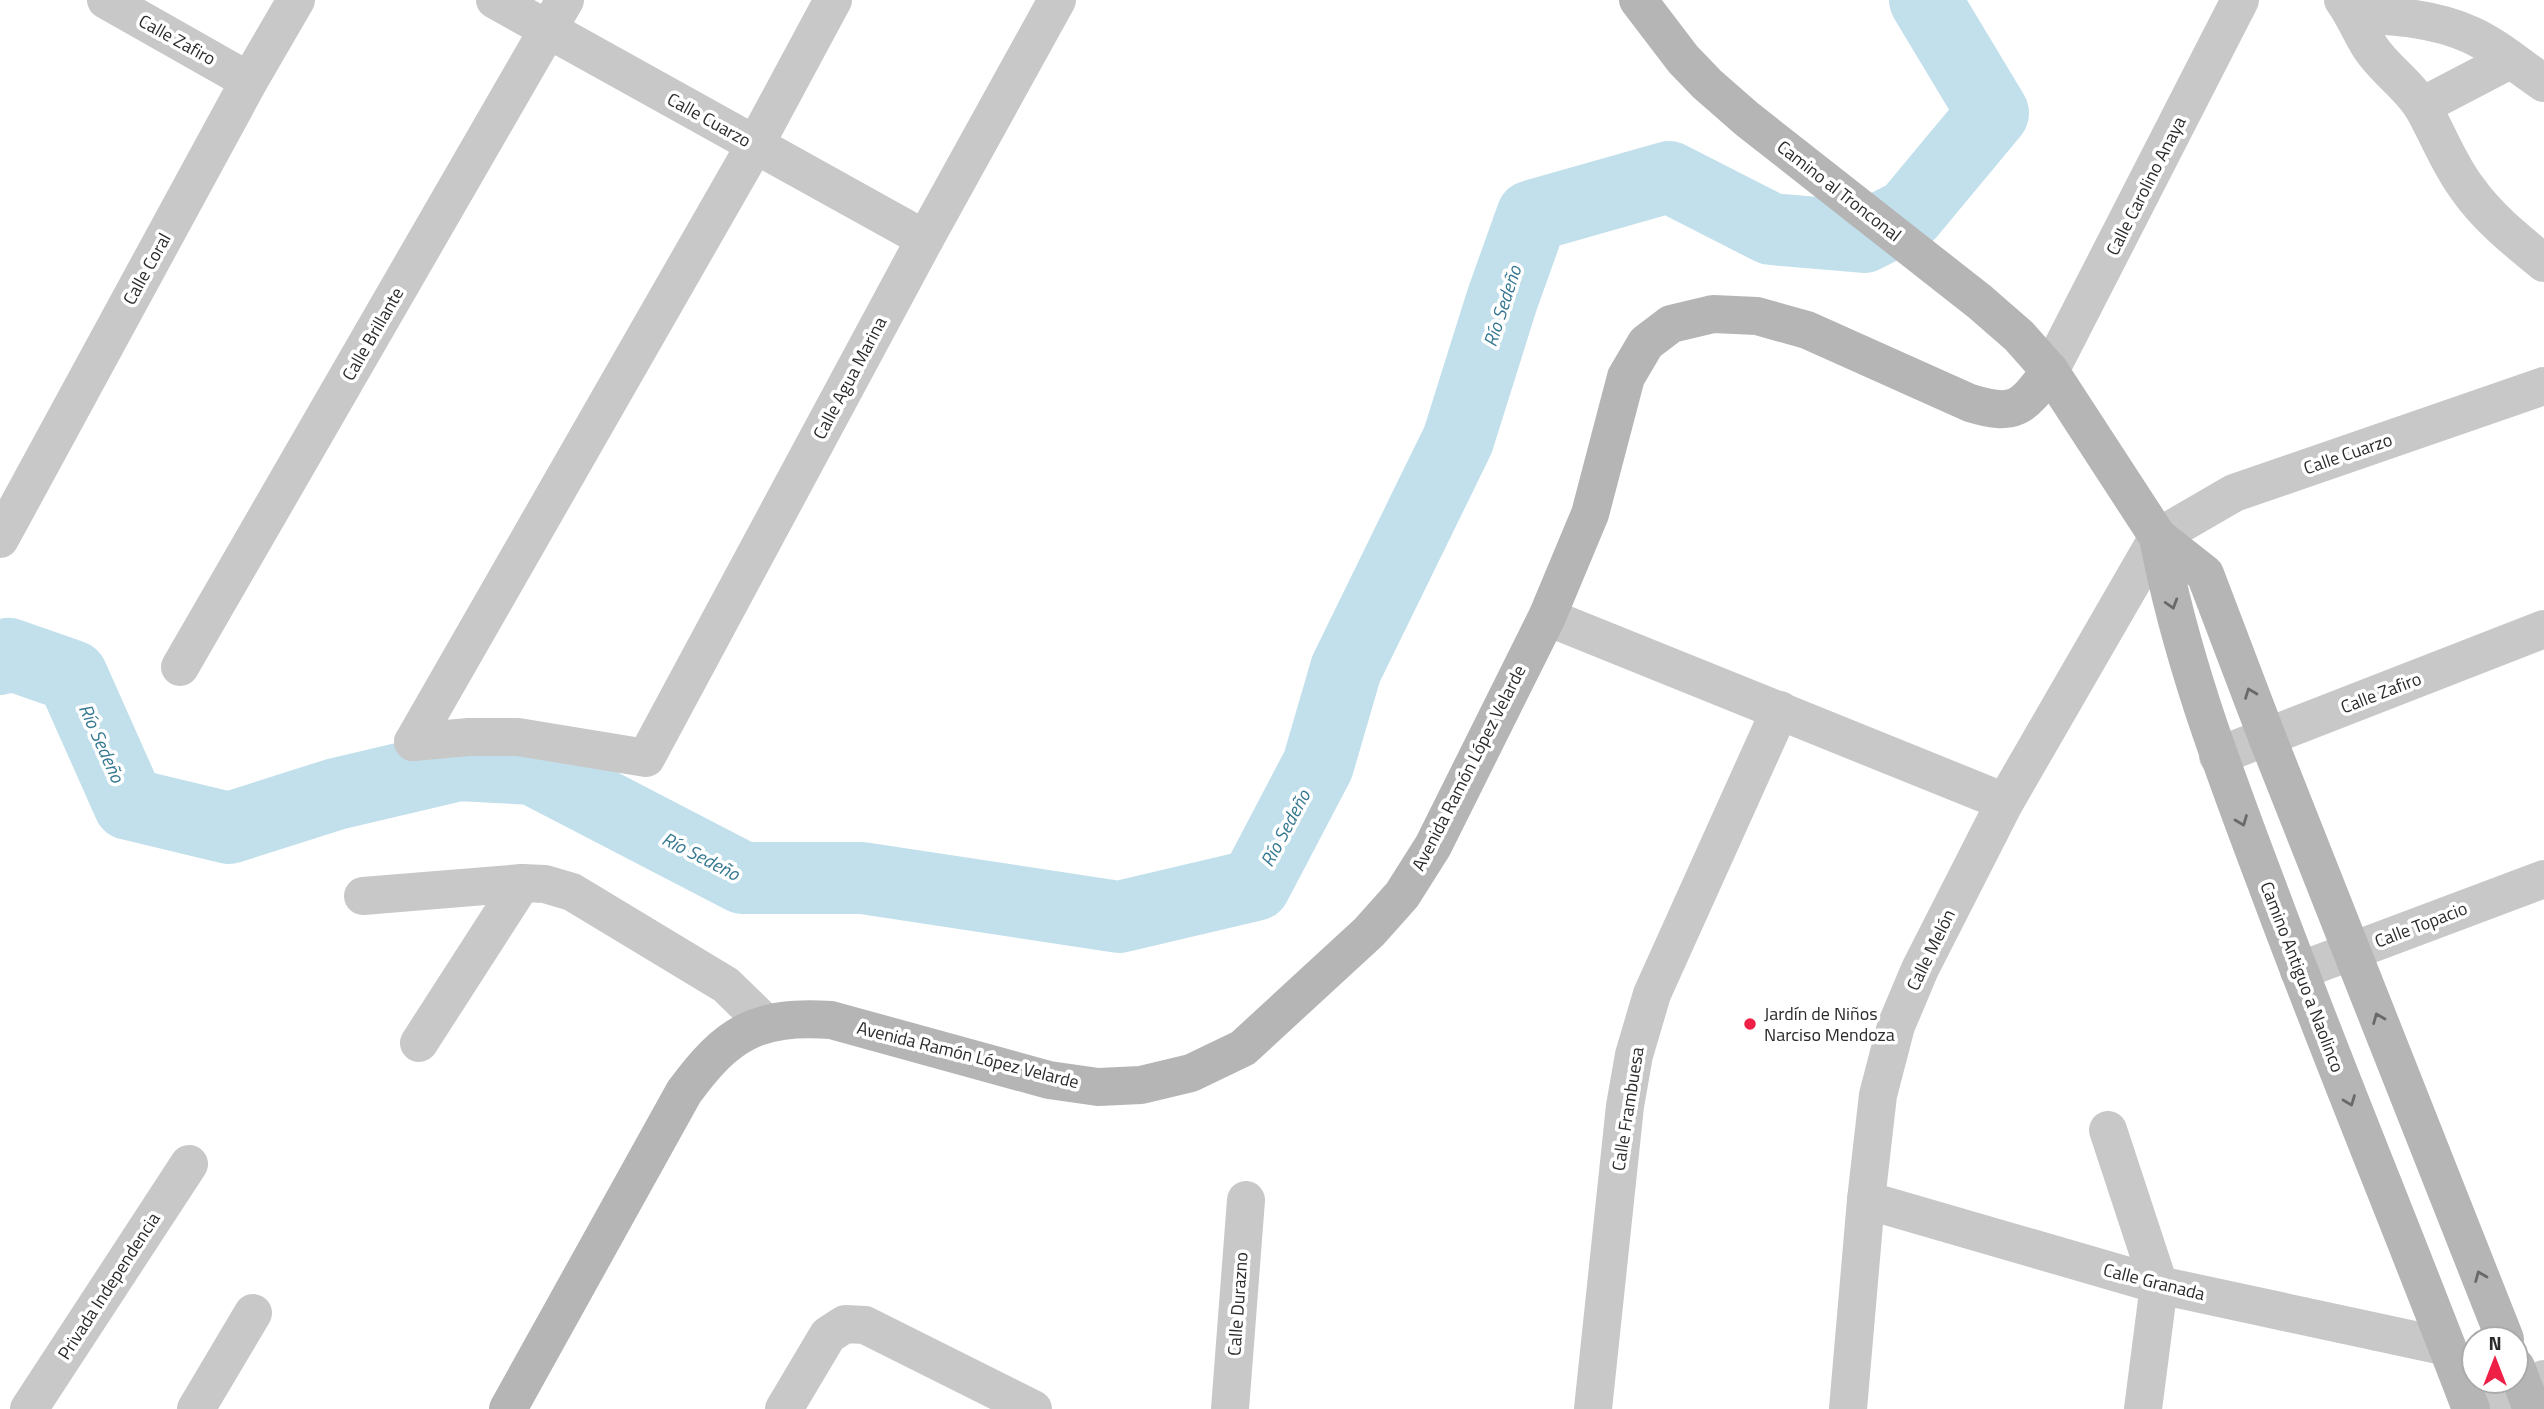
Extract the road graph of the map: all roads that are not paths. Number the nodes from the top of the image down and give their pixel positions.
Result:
1 (106, 0) edge
2 (296, 0) edge
3 (495, 0) edge
4 (833, 0) edge
5 (1057, 0) edge
6 (1638, 0) edge
7 (2241, 0) edge
8 (2348, 7) edge
9 (557, 15) edge
10 (2510, 61) junction
11 (249, 81) junction
12 (2544, 83) edge
13 (2422, 106) junction
14 (755, 145) junction
15 (925, 239) junction
16 (2544, 263) edge
17 (2050, 371) junction
18 (2544, 386) edge
19 (2158, 537) junction
20 (0, 539) edge
21 (1547, 617) junction
22 (2544, 629) edge
23 (180, 667) dead end
24 (1780, 710) junction
25 (2267, 737) junction
26 (2218, 756) junction
27 (2005, 802) junction
28 (2544, 879) edge
29 (522, 883) junction
30 (363, 895) dead end
31 (2351, 951) junction
32 (2299, 971) junction
33 (765, 1023) junction
34 (419, 1043) dead end
35 (2108, 1130) dead end
36 (189, 1164) dead end
37 (1246, 1200) dead end
38 (1866, 1200) junction
39 (2159, 1285) junction
40 (253, 1313) dead end
41 (2499, 1325) edge
42 (2446, 1347) junction
43 (2505, 1395) edge
44 (2471, 1408) edge
45 (29, 1409) edge
46 (196, 1409) edge
47 (508, 1409) edge
48 (784, 1409) edge
49 (1033, 1409) edge
50 (1230, 1409) edge
51 (1593, 1409) edge
52 (1848, 1409) edge
53 (2143, 1409) edge

1 - 11 street, Calle Zafiro
2 - 11 street, Calle Coral
3 - 9 street, Calle Cuarzo
4 - 14 street
5 - 15 street, Calle Agua Marina
6 - 17 main road, Camino al Tronconal
7 - 17 street, Calle Carolino Anaya
8 - 10 street
8 - 13 street
9 - 14 street, Calle Cuarzo
9 - 23 street, Calle Brillante
10 - 12 street
10 - 13 street
11 - 20 street, Calle Coral
13 - 16 street
14 - 15 street, Calle Cuarzo
14 - 15 street, Calle Agua Marina
17 - 19 main road, Camino Antiguo a Naolinco
17 - 21 main road, Avenida Ramón López Velarde
18 - 19 street, Calle Cuarzo
25 -> 19 main road, Camino Antiguo a Naolinco
19 -> 26 main road, Camino Antiguo a Naolinco
19 - 27 street, Calle Melón
21 - 24 street
21 - 33 main road, Avenida Ramón López Velarde
22 - 25 street, Calle Zafiro
24 - 27 street
24 - 51 street, Calle Frambuesa
25 - 26 street, Calle Zafiro
25 - 31 main road, Camino Antiguo a Naolinco
26 -> 32 main road, Camino Antiguo a Naolinco
27 - 38 street, Calle Melón
28 - 31 street, Calle Topacio
29 - 30 street
29 - 33 street
29 - 34 street
31 - 32 street, Calle Topacio
41 -> 31 main road, Camino Antiguo a Naolinco
32 -> 42 main road, Camino Antiguo a Naolinco
33 - 47 main road, Avenida Ramón López Velarde
35 - 39 street
36 - 45 street, Privada Independencia
37 - 50 street, Calle Durazno
38 - 39 street, Calle Granada
38 - 52 street, Calle Melón
39 - 42 street, Calle Granada
39 - 53 street
40 - 46 street
42 - 44 main road, Camino Antiguo a Naolinco
43 - 44 street
48 - 49 street

